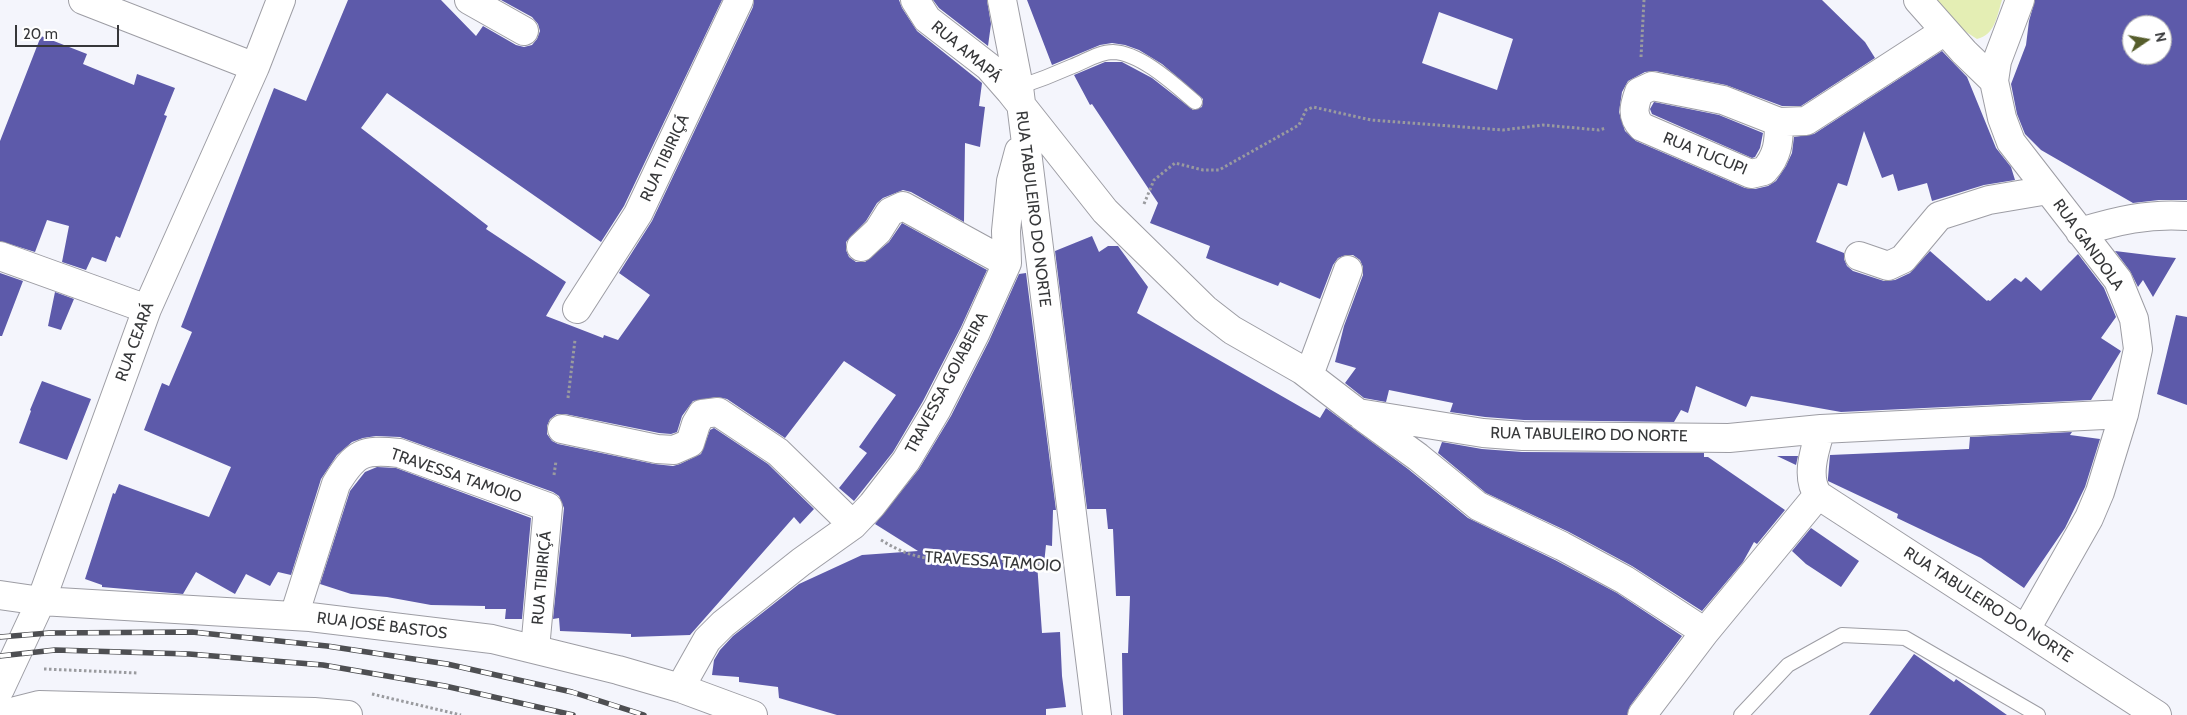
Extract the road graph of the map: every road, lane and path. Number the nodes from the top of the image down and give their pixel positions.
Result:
1 (83, 0) edge
2 (281, 0) edge
3 (469, 0) edge
4 (739, 0) edge
5 (915, 0) edge
6 (1002, 0) edge
7 (1644, 0) edge
8 (1918, 0) edge
9 (2020, 0) edge
10 (524, 30) dead end
11 (1945, 31) junction
12 (255, 66) junction
13 (1994, 81) junction
14 (1019, 95) junction
15 (1195, 102) dead end
16 (1636, 108) junction
17 (1779, 122) junction
18 (1023, 137) junction
19 (2048, 190) junction
20 (2187, 216) edge
21 (2080, 232) junction
22 (1130, 237) junction
23 (861, 247) dead end
24 (0, 256) edge
25 (1859, 256) dead end
26 (1007, 263) junction
27 (1348, 270) dead end
28 (146, 309) junction
29 (577, 309) dead end
30 (1309, 375) junction
31 (1358, 413) junction
32 (2124, 414) junction
33 (562, 429) dead end
34 (1821, 429) junction
35 (1818, 496) junction
36 (548, 507) joint
37 (853, 526) junction
38 (1078, 568) junction
39 (0, 595) edge
40 (41, 601) junction
41 (294, 616) junction
42 (2026, 629) junction
43 (1706, 632) junction
44 (535, 649) junction
45 (680, 688) junction
46 (0, 689) edge
47 (0, 715) edge
48 (348, 715) edge
49 (753, 715) edge
50 (1097, 715) edge
51 (1642, 715) edge
52 (1741, 715) edge
53 (2038, 715) edge
54 (2157, 715) edge

1 - 12 street
2 - 12 street, RUA CEARÁ
3 - 10 street
4 - 29 street, RUA TIBIRIÇÁ
5 - 14 street, RUA AMAPÁ
6 - 14 street
7 - 16 path
8 - 11 street
9 - 13 street
11 - 13 street
11 - 17 street
12 - 28 street, RUA CEARÁ
13 - 19 street, RUA GANDOLA
14 - 15 lane
14 - 18 street, RUA TABULEIRO DO NORTE
14 - 22 street, RUA TABULEIRO DO NORTE
16 - 17 street
16 - 17 street, RUA TUCUPI
16 - 22 path
18 - 26 street, TRAVESSA GOIABEIRA
18 - 38 street, RUA TABULEIRO DO NORTE
19 - 21 street, RUA GANDOLA
19 - 25 street
20 - 21 street
21 - 32 street, RUA GANDOLA
22 - 30 street, RUA TABULEIRO DO NORTE
23 - 26 street
24 - 28 street
26 - 37 street, TRAVESSA GOIABEIRA
27 - 30 street
28 - 40 street, RUA CEARÁ
30 - 31 street, RUA TABULEIRO DO NORTE
31 - 34 street, RUA TABULEIRO DO NORTE
31 - 43 street, RUA TABULEIRO DO NORTE
32 - 34 street, RUA TABULEIRO DO NORTE
32 - 42 street, RUA GANDOLA
33 - 37 street
34 - 35 street
35 - 42 street, RUA TABULEIRO DO NORTE
35 - 43 street
36 - 41 street, TRAVESSA TAMOIO
36 - 44 street, RUA TIBIRIÇÁ
37 - 38 path, TRAVESSA TAMOIO
37 - 45 street, TRAVESSA GOIABEIRA
38 - 50 street, RUA TABULEIRO DO NORTE
39 - 40 street, RUA JOSÉ BASTOS
40 - 41 street, RUA JOSÉ BASTOS
40 - 46 street, RUA CEARÁ
41 - 44 street, RUA JOSÉ BASTOS
42 - 54 street, RUA TABULEIRO DO NORTE
43 - 51 street
44 - 45 street, RUA JOSÉ BASTOS
45 - 49 street, RUA JOSÉ BASTOS
47 - 48 street
52 - 53 lane

